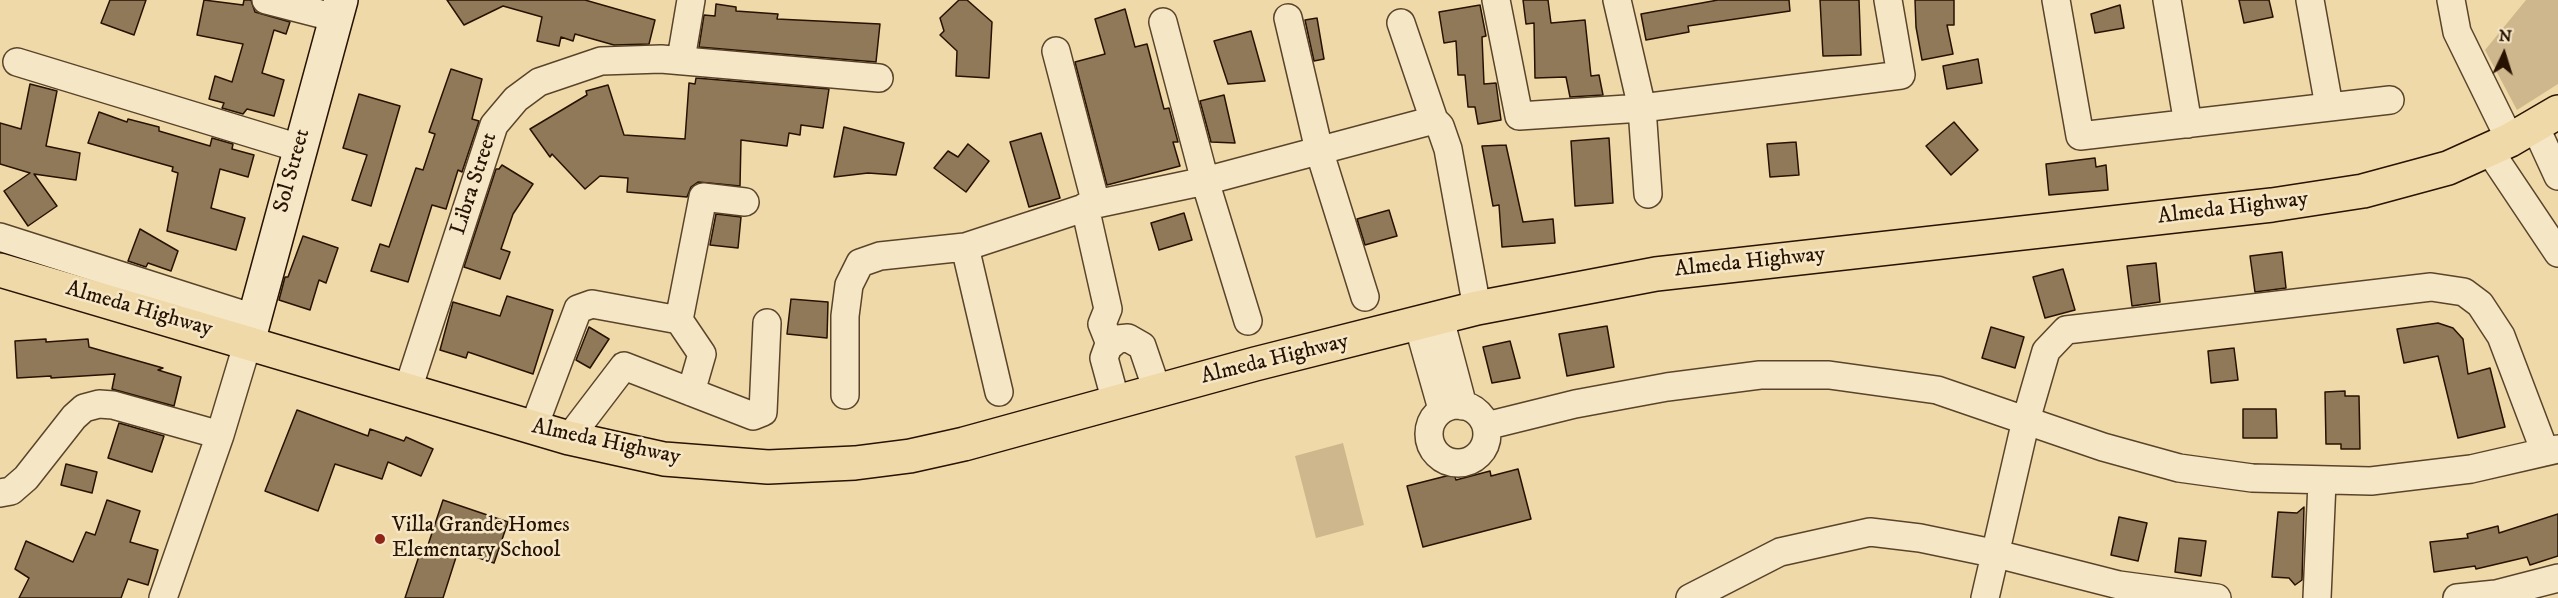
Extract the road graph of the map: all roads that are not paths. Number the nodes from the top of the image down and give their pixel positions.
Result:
1 (266, 0) edge
2 (691, 0) edge
3 (1496, 0) edge
4 (1617, 0) edge
5 (1888, 0) edge
6 (2056, 0) edge
7 (2167, 0) edge
8 (2310, 0) edge
9 (2451, 0) edge
10 (339, 9) edge
11 (1288, 18) dead end
12 (1163, 22) dead end
13 (1401, 23) dead end
14 (1056, 51) dead end
15 (681, 59) junction
16 (17, 62) dead end
17 (879, 78) dead end
18 (2390, 100) dead end
19 (2329, 106) junction
20 (1641, 108) junction
21 (1434, 120) junction
22 (2188, 123) junction
23 (2523, 132) edge
24 (299, 148) junction
25 (1320, 150) junction
26 (2558, 176) edge
27 (1205, 181) junction
28 (1648, 194) dead end
29 (745, 202) dead end
30 (1091, 206) junction
31 (0, 237) edge
32 (2554, 238) edge
33 (965, 247) junction
34 (0, 270) edge
35 (1365, 297) dead end
36 (1477, 308) junction
37 (679, 320) junction
38 (1248, 321) dead end
39 (767, 323) dead end
40 (251, 330) junction
41 (1433, 335) junction
42 (1119, 341) junction
43 (408, 389) junction
44 (1157, 390) junction
45 (691, 392) junction
46 (999, 392) dead end
47 (845, 395) dead end
48 (1116, 402) junction
49 (1452, 408) junction
50 (2026, 420) junction
51 (1486, 426) junction
52 (533, 429) junction
53 (220, 435) junction
54 (569, 438) junction
55 (2552, 450) edge
56 (2322, 482) junction
57 (0, 493) edge
58 (1997, 554) junction
59 (2558, 578) edge
60 (2496, 596) edge
61 (163, 598) edge
62 (1690, 598) edge
63 (1985, 598) edge
64 (2217, 598) edge
65 (2317, 598) edge
66 (2457, 598) edge

1 - 10 street
2 - 15 street
3 - 20 street
4 - 20 street
5 - 20 street
6 - 22 street
7 - 22 street
8 - 19 street
9 - 23 street
10 - 24 street, Sol Street
11 - 25 street
12 - 27 street
13 - 21 street
14 - 30 street
15 - 17 street, Libra Street
15 - 43 street, Libra Street
16 - 24 street
18 - 19 street
19 - 22 street
20 - 28 street
21 - 25 street
21 - 36 street
23 - 26 street
23 - 32 street
23 - 36 highway, Almeda Highway
24 - 40 street, Sol Street
25 - 27 street
25 - 35 street
27 - 30 street
27 - 38 street
29 - 37 street
30 - 33 street
30 - 42 street
31 - 40 street
33 - 46 street
33 - 47 street
34 - 40 highway, Almeda Highway
36 - 41 highway, Almeda Highway
37 - 45 street
37 - 52 street
39 - 45 street
40 - 43 highway, Almeda Highway
40 - 53 street
41 - 44 highway, Almeda Highway
41 - 49 street
42 - 44 street
42 - 48 street
43 - 52 highway, Almeda Highway
44 - 48 highway, Almeda Highway
45 - 54 street
48 - 54 highway, Almeda Highway
49 - 51 street
49 - 51 street
50 - 51 street
50 - 55 street
50 - 56 street
50 - 58 street
52 - 54 highway, Almeda Highway
53 - 57 street
53 - 61 street
55 - 56 street
56 - 65 street
58 - 62 street
58 - 63 street
58 - 64 street
59 - 60 street
60 - 66 street

